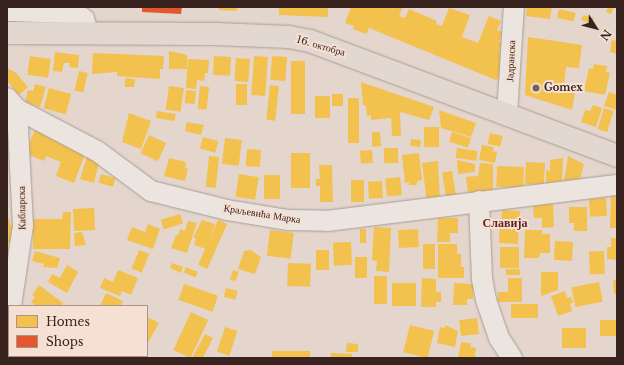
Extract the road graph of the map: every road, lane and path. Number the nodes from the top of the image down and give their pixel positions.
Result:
1 (514, 7) edge
2 (7, 11) edge
3 (88, 32) junction
4 (7, 33) edge
5 (12, 103) edge
6 (508, 114) junction
7 (617, 156) edge
8 (617, 185) edge
9 (14, 199) edge
10 (479, 201) junction
11 (11, 305) edge
12 (512, 358) edge

1 - 6 street, Јадранска
2 - 3 street
3 - 4 main road, 16. октобра
3 - 6 main road, 16. октобра
5 - 9 street, Кабларска
5 - 10 street, Краљевића Марка
6 - 7 main road, 16. октобра
8 - 10 street, Краљевића Марка
9 - 11 street, Кабларска
10 - 12 street

